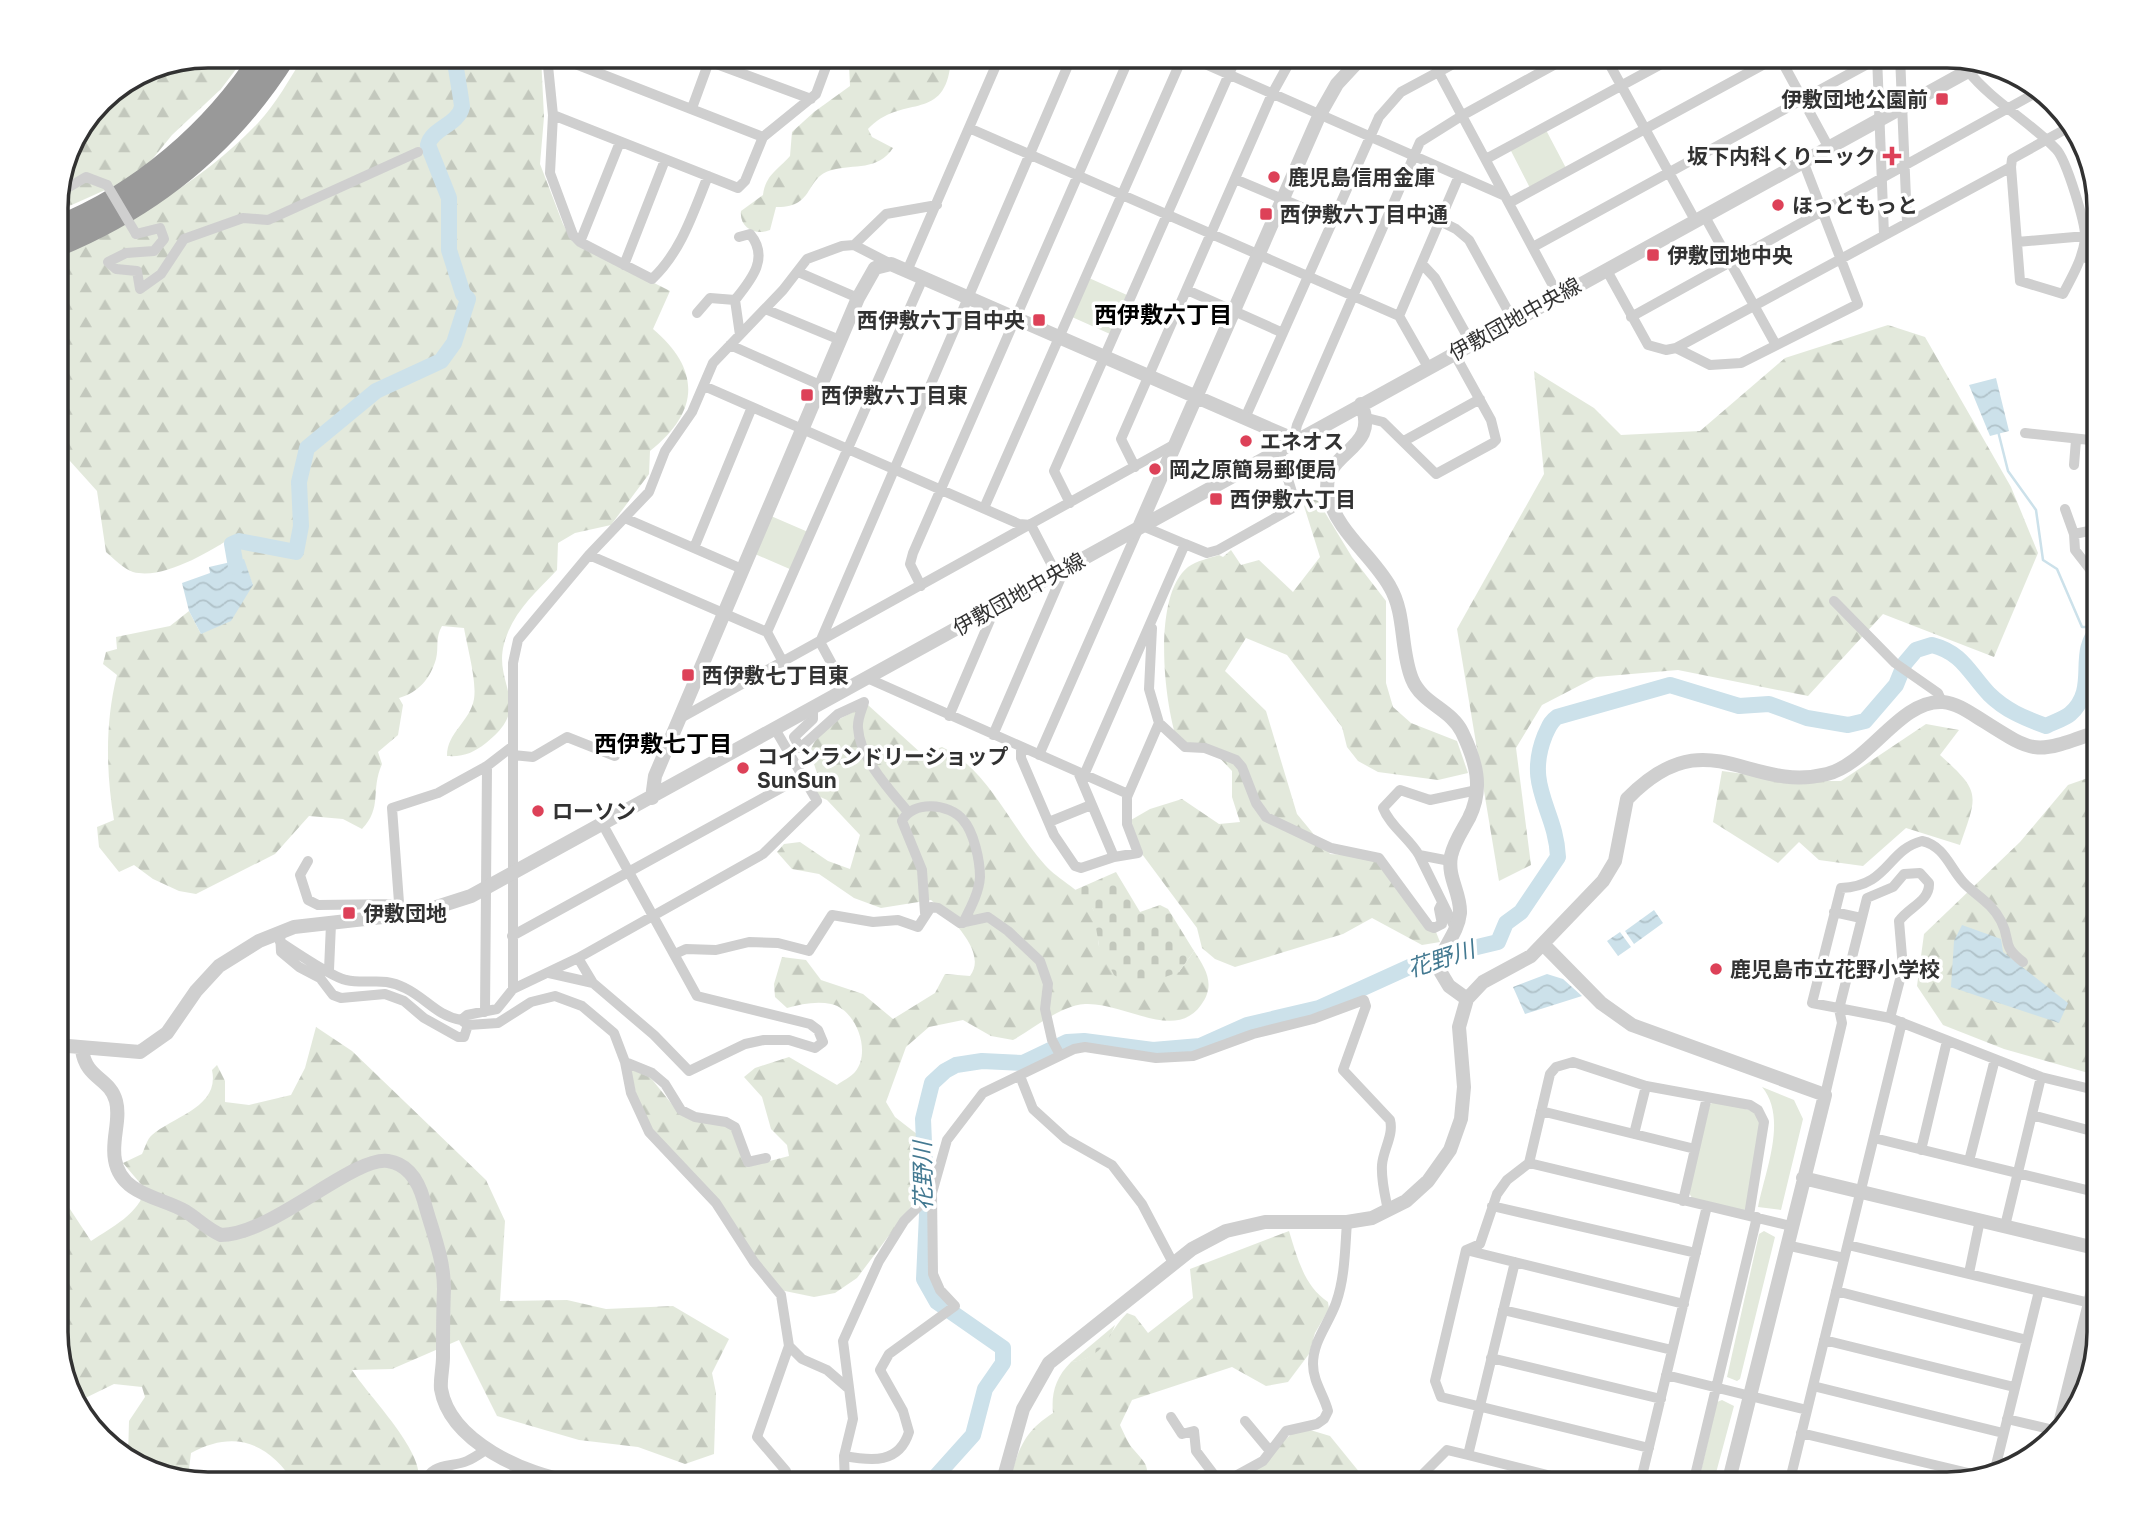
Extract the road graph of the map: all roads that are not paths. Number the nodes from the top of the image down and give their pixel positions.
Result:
1 (252, 68) edge
2 (277, 68) edge
3 (548, 68) edge
4 (587, 68) edge
5 (707, 68) edge
6 (733, 68) edge
7 (825, 68) edge
8 (995, 68) edge
9 (1067, 68) edge
10 (1125, 68) edge
11 (1180, 68) edge
12 (1213, 68) edge
13 (1230, 68) edge
14 (1286, 68) edge
15 (1352, 68) edge
16 (1437, 68) edge
17 (1446, 68) edge
18 (1548, 68) edge
19 (1611, 68) edge
20 (1655, 68) edge
21 (1757, 68) edge
22 (1785, 68) edge
23 (1859, 68) edge
24 (1879, 68) edge
25 (1900, 68) edge
26 (1970, 70) edge
27 (1974, 71) edge
28 (1439, 72) junction
29 (1227, 74) junction
30 (1621, 87) junction
31 (1272, 94) junction
32 (2031, 96) edge
33 (811, 99) junction
34 (1802, 100) junction
35 (1902, 107) junction
36 (692, 108) junction
37 (2007, 110) junction
38 (1320, 114) junction
39 (553, 115) junction
40 (1462, 115) junction
41 (1878, 120) junction
42 (969, 128) junction
43 (1644, 129) junction
44 (2063, 131) edge
45 (1369, 136) junction
46 (763, 137) junction
47 (2046, 140) junction
48 (620, 142) junction
49 (1829, 148) junction
50 (418, 152) dead end
51 (1030, 155) junction
52 (1414, 156) junction
53 (1486, 159) junction
54 (665, 160) junction
55 (1803, 161) junction
56 (1905, 167) junction
57 (2011, 167) junction
58 (1669, 173) junction
59 (708, 176) junction
60 (1460, 176) junction
61 (1077, 177) junction
62 (1235, 180) junction
63 (1881, 181) junction
64 (70, 186) edge
65 (1121, 196) junction
66 (1507, 199) junction
67 (1283, 200) junction
68 (937, 205) junction
69 (1822, 213) junction
70 (1167, 216) junction
71 (1700, 218) junction
72 (69, 220) edge
73 (1332, 220) junction
74 (1440, 222) junction
75 (1907, 222) junction
76 (1884, 234) junction
77 (1212, 235) junction
78 (2086, 236) junction
79 (739, 237) dead end
80 (69, 241) edge
81 (580, 242) junction
82 (2017, 242) junction
83 (854, 245) junction
84 (1533, 247) junction
85 (1259, 255) junction
86 (2081, 258) junction
87 (2087, 258) edge
88 (1839, 259) junction
89 (1731, 263) junction
90 (891, 264) junction
91 (1422, 264) junction
92 (624, 265) junction
93 (1606, 269) junction
94 (908, 271) junction
95 (798, 272) junction
96 (1308, 276) junction
97 (923, 278) junction
98 (1187, 290) junction
99 (1558, 295) junction
100 (1354, 297) junction
101 (858, 298) junction
102 (969, 298) junction
103 (735, 300) junction
104 (1754, 306) junction
105 (765, 309) junction
106 (1234, 311) junction
107 (697, 313) dead end
108 (1399, 316) junction
109 (1631, 317) junction
110 (1016, 319) junction
111 (1513, 320) junction
112 (1283, 333) junction
113 (740, 335) junction
114 (1060, 337) junction
115 (840, 340) junction
116 (1471, 343) junction
117 (730, 345) junction
118 (1776, 345) junction
119 (1676, 348) junction
120 (1454, 353) junction
121 (1103, 356) junction
122 (1428, 367) junction
123 (1149, 376) junction
124 (820, 385) junction
125 (704, 386) junction
126 (1197, 397) junction
127 (1480, 399) junction
128 (752, 407) junction
129 (1364, 411) junction
130 (1245, 418) junction
131 (801, 429) junction
132 (2025, 433) dead end
133 (2087, 439) edge
134 (2076, 440) junction
135 (1404, 441) junction
136 (1293, 442) junction
137 (1175, 444) junction
138 (848, 449) junction
139 (1279, 450) junction
140 (2074, 465) dead end
141 (1135, 467) junction
142 (894, 468) junction
143 (941, 489) junction
144 (1070, 503) junction
145 (984, 509) junction
146 (2065, 509) dead end
147 (627, 519) junction
148 (1031, 525) junction
149 (1140, 525) junction
150 (2087, 531) edge
151 (2074, 534) junction
152 (1185, 544) junction
153 (694, 548) junction
154 (589, 555) junction
155 (2087, 567) edge
156 (741, 569) junction
157 (1061, 570) junction
158 (921, 586) junction
159 (1834, 601) dead end
160 (996, 606) junction
161 (723, 613) junction
162 (1152, 621) junction
163 (767, 632) junction
164 (820, 642) junction
165 (783, 662) junction
166 (867, 678) junction
167 (846, 690) junction
168 (1942, 702) junction
169 (813, 708) junction
170 (949, 716) junction
171 (679, 719) junction
172 (1159, 723) junction
173 (775, 729) junction
174 (993, 735) junction
175 (2087, 735) edge
176 (1021, 747) junction
177 (513, 751) junction
178 (666, 752) junction
179 (1039, 755) junction
180 (487, 766) junction
181 (1081, 774) junction
182 (803, 776) junction
183 (1477, 790) junction
184 (1128, 794) junction
185 (652, 798) junction
186 (1091, 805) junction
187 (908, 812) junction
188 (1049, 822) junction
189 (603, 825) junction
190 (1419, 855) junction
191 (1114, 857) junction
192 (308, 861) dead end
193 (1450, 861) junction
194 (631, 872) junction
195 (513, 874) junction
196 (486, 888) junction
197 (1443, 903) junction
198 (399, 910) junction
199 (1834, 912) junction
200 (925, 913) junction
201 (654, 916) junction
202 (1861, 919) junction
203 (963, 923) junction
204 (331, 924) junction
205 (1456, 930) junction
206 (512, 936) junction
207 (280, 937) junction
208 (1544, 945) junction
209 (675, 954) junction
210 (578, 958) junction
211 (2023, 962) dead end
212 (329, 970) junction
213 (549, 973) junction
214 (593, 983) junction
215 (513, 989) junction
216 (1467, 999) junction
217 (1839, 1009) junction
218 (485, 1012) junction
219 (1890, 1018) junction
220 (465, 1023) junction
221 (1902, 1023) junction
222 (1947, 1041) junction
223 (69, 1048) edge
224 (82, 1050) junction
225 (1060, 1055) junction
226 (1995, 1059) junction
227 (625, 1062) junction
228 (1020, 1076) junction
229 (2041, 1077) junction
230 (1646, 1086) junction
231 (2087, 1088) edge
232 (1825, 1095) junction
233 (1707, 1097) junction
234 (1541, 1111) junction
235 (2032, 1115) junction
236 (2087, 1130) edge
237 (1634, 1134) junction
238 (1874, 1138) junction
239 (1695, 1149) junction
240 (1921, 1150) junction
241 (766, 1158) dead end
242 (1969, 1161) junction
243 (1529, 1163) junction
244 (2018, 1173) junction
245 (1803, 1178) junction
246 (2087, 1190) edge
247 (1861, 1191) junction
248 (932, 1193) junction
249 (1683, 1200) junction
250 (1492, 1206) junction
251 (1707, 1206) junction
252 (1388, 1210) junction
253 (1753, 1216) junction
254 (1980, 1220) junction
255 (1347, 1222) junction
256 (1791, 1226) junction
257 (2004, 1226) junction
258 (1786, 1245) junction
259 (1848, 1245) junction
260 (2087, 1246) edge
261 (1466, 1250) junction
262 (1696, 1253) junction
263 (1844, 1258) junction
264 (1173, 1262) junction
265 (1515, 1262) junction
266 (1969, 1273) junction
267 (1836, 1291) junction
268 (2039, 1291) junction
269 (2087, 1302) edge
270 (1684, 1304) junction
271 (1503, 1310) junction
272 (2087, 1335) edge
273 (1824, 1340) junction
274 (2027, 1340) junction
275 (789, 1346) junction
276 (1672, 1350) junction
277 (2085, 1353) edge
278 (1491, 1358) junction
279 (1666, 1375) junction
280 (1813, 1386) junction
281 (1716, 1387) junction
282 (2014, 1387) junction
283 (849, 1389) junction
284 (1749, 1396) junction
285 (1661, 1399) junction
286 (2069, 1400) edge
287 (1479, 1407) junction
288 (1807, 1410) junction
289 (1171, 1417) dead end
290 (2007, 1419) junction
291 (1245, 1422) dead end
292 (2047, 1429) edge
293 (1801, 1433) junction
294 (2003, 1433) junction
295 (1649, 1448) junction
296 (487, 1449) junction
297 (1270, 1451) junction
298 (1468, 1455) junction
299 (844, 1456) junction
300 (1996, 1462) edge
301 (786, 1471) dead end
302 (1959, 1471) edge
303 (431, 1472) edge
304 (535, 1472) edge
305 (845, 1472) edge
306 (1005, 1472) edge
307 (1212, 1472) edge
308 (1243, 1472) edge
309 (1425, 1472) edge
310 (1535, 1472) edge
311 (1643, 1472) edge
312 (1696, 1472) edge
313 (1731, 1472) edge
314 (1791, 1472) edge

1 - 72 highway
2 - 80 highway
3 - 39 street
4 - 36 street
5 - 36 street
6 - 33 street
7 - 33 street
8 - 42 street
9 - 51 street
10 - 61 street
11 - 65 street
12 - 29 street
13 - 29 street
14 - 31 street
15 - 38 street
16 - 28 street
17 - 28 street
18 - 40 street
19 - 30 street
20 - 30 street
21 - 43 street
22 - 34 street
23 - 34 street
24 - 41 street
25 - 35 street
26 - 35 street, 伊敷団地中央線
27 - 37 street
28 - 40 street
28 - 45 street
29 - 31 street
29 - 70 street
30 - 43 street
30 - 53 street
31 - 38 street
31 - 62 street
32 - 37 street
33 - 46 street
34 - 49 street
34 - 58 street
35 - 41 street, 伊敷団地中央線
35 - 56 street
36 - 46 street
37 - 47 street
37 - 56 street
38 - 45 street
38 - 67 street
39 - 48 street
39 - 81 street
40 - 52 street
40 - 53 street
41 - 49 street, 伊敷団地中央線
41 - 63 street
42 - 51 street
42 - 68 street
43 - 58 street
43 - 66 street
44 - 47 street
45 - 52 street
45 - 73 street
46 - 59 street
47 - 57 street
47 - 78 street
48 - 54 street
48 - 81 street
49 - 55 street, 伊敷団地中央線
50 - 64 street, bridge
51 - 61 street
51 - 102 street
52 - 60 street
52 - 100 street
53 - 66 street
54 - 59 street
54 - 92 street
55 - 69 street
55 - 71 street, 伊敷団地中央線
56 - 63 street
56 - 75 street
57 - 75 street
57 - 82 street
58 - 71 street
58 - 84 street
59 - 92 street
60 - 66 street
60 - 74 street
61 - 65 street
61 - 110 street
62 - 67 street
62 - 77 street
63 - 69 street
63 - 76 street
65 - 70 street
65 - 114 street
66 - 84 street
67 - 73 street
67 - 85 street
68 - 83 street
68 - 94 street
69 - 88 street
69 - 89 street
70 - 77 street
70 - 121 street
71 - 89 street
71 - 93 street, 伊敷団地中央線
73 - 96 street
74 - 91 street
74 - 111 street
75 - 76 street
76 - 88 street
77 - 85 street
77 - 98 street
78 - 82 street
78 - 86 street
79 - 103 street
81 - 92 street
82 - 86 street
83 - 90 street
83 - 95 street
84 - 99 street
85 - 96 street
85 - 106 street
86 - 87 street
88 - 104 street
88 - 118 street
89 - 104 street
89 - 109 street
90 - 94 street
90 - 101 street
91 - 108 street
91 - 116 street
93 - 99 street, 伊敷団地中央線
93 - 109 street
94 - 97 street
95 - 101 street
95 - 105 street
96 - 100 street
96 - 112 street
97 - 102 street
97 - 138 street
98 - 106 street
98 - 123 street
99 - 111 street, 伊敷団地中央線
100 - 108 street
100 - 136 street
101 - 115 street
102 - 110 street
102 - 142 street
103 - 107 street
103 - 113 street
104 - 118 street
104 - 119 street
105 - 113 street
105 - 115 street
106 - 112 street
106 - 126 street
108 - 122 street
109 - 119 street
110 - 114 street
110 - 143 street
111 - 116 street, 伊敷団地中央線
112 - 130 street
113 - 117 street
114 - 121 street
114 - 145 street
115 - 124 street
116 - 120 street, 伊敷団地中央線
117 - 124 street
117 - 125 street
118 - 119 street
120 - 122 street, 伊敷団地中央線
120 - 127 street
121 - 123 street
121 - 144 street
122 - 129 street, 伊敷団地中央線
123 - 126 street
123 - 141 street
124 - 131 street
125 - 128 street
125 - 147 street
126 - 130 street
126 - 137 street
127 - 135 street
127 - 135 street
128 - 131 street
128 - 153 street
129 - 135 street
129 - 136 street, 伊敷団地中央線
129 - 183 street
130 - 136 street
131 - 138 street
131 - 156 street
132 - 134 street
133 - 134 street
134 - 140 street
136 - 139 street, 伊敷団地中央線
137 - 141 street
137 - 149 street
138 - 142 street
138 - 163 street
139 - 149 street, 伊敷団地中央線
139 - 152 street
141 - 144 street
142 - 143 street
142 - 164 street
143 - 145 street
143 - 158 street
144 - 148 street
145 - 148 street
146 - 151 street
147 - 153 street
147 - 154 street
148 - 157 street
148 - 158 street
149 - 152 street
149 - 157 street, 伊敷団地中央線
149 - 179 street
150 - 151 street
151 - 155 street
152 - 162 street
153 - 156 street
154 - 161 street
154 - 177 street
156 - 161 street
157 - 160 street, 伊敷団地中央線
157 - 174 street
158 - 164 street
159 - 168 street
160 - 166 street, 伊敷団地中央線
160 - 170 street
161 - 163 street
161 - 171 street
162 - 172 street
162 - 181 street
163 - 165 street
164 - 165 street
164 - 167 street
165 - 171 street
166 - 167 street, 伊敷団地中央線
166 - 170 street
167 - 169 street, 伊敷団地中央線
168 - 175 street
168 - 208 street
169 - 173 street, 伊敷団地中央線
169 - 187 street
170 - 174 street
171 - 178 street
172 - 184 street
172 - 197 street
173 - 182 street
173 - 185 street, 伊敷団地中央線
174 - 176 street
176 - 179 street
176 - 188 street
177 - 178 street
177 - 180 street
177 - 195 street
178 - 185 street
179 - 181 street
180 - 196 street
180 - 198 street
181 - 184 street
181 - 186 street
182 - 194 street
182 - 201 street
183 - 190 street
183 - 193 street
184 - 191 street
185 - 189 street, 伊敷団地中央線
186 - 188 street
186 - 191 street
187 - 200 street
187 - 203 street
188 - 191 street
189 - 194 street
189 - 195 street, 伊敷団地中央線
190 - 193 street
190 - 197 street
192 - 198 street
193 - 205 street
194 - 201 street
194 - 206 street
195 - 196 street, 伊敷団地中央線
195 - 206 street
196 - 198 street, 伊敷団地中央線
196 - 218 street
197 - 205 street
198 - 204 street, 伊敷団地中央線
199 - 202 street
199 - 211 street
199 - 217 street
200 - 203 street
200 - 209 street
201 - 209 street
201 - 210 street
202 - 217 street
202 - 219 street
203 - 225 street
204 - 207 street, 伊敷団地中央線
204 - 212 street
205 - 216 street
206 - 215 street
207 - 212 street
207 - 220 street
207 - 224 street, 伊敷団地中央線
208 - 216 street
208 - 232 street
209 - 214 street
210 - 213 street
210 - 214 street
212 - 220 street
213 - 214 street
213 - 215 street
215 - 218 street
216 - 252 street
217 - 219 street
217 - 232 street
218 - 220 street
219 - 221 street
220 - 227 street
221 - 222 street
221 - 238 street
222 - 226 street
222 - 240 street
223 - 224 street, 伊敷団地中央線
224 - 296 street
225 - 228 street
225 - 252 street
226 - 229 street
226 - 242 street
227 - 241 street
227 - 275 street
228 - 248 street
228 - 264 street
229 - 231 street
229 - 235 street
230 - 233 street
230 - 234 street
230 - 237 street
232 - 245 street
233 - 239 street
233 - 253 street
234 - 237 street
234 - 243 street
235 - 236 street
235 - 244 street
237 - 239 street
238 - 240 street
238 - 247 street
239 - 249 street
240 - 242 street
242 - 244 street
243 - 249 street
243 - 250 street
244 - 246 street
244 - 257 street
245 - 247 street
245 - 256 street
247 - 254 street
247 - 259 street
248 - 283 street
248 - 299 street
249 - 251 street
250 - 261 street
250 - 262 street
251 - 253 street
251 - 262 street
252 - 255 street
253 - 256 street
253 - 281 street
254 - 257 street
254 - 266 street
255 - 264 street
255 - 297 street
256 - 258 street
257 - 260 street
258 - 263 street
258 - 284 street
259 - 263 street
259 - 266 street
261 - 265 street
261 - 287 street
262 - 270 street
263 - 267 street
264 - 306 street
265 - 270 street
265 - 271 street
266 - 268 street
267 - 273 street
267 - 274 street
268 - 269 street
268 - 274 street
270 - 276 street
271 - 276 street
271 - 278 street
272 - 277 street
273 - 280 street
273 - 282 street
274 - 282 street
275 - 283 street
275 - 301 street
276 - 279 street
277 - 286 street
278 - 285 street
278 - 287 street
279 - 281 street
279 - 285 street
280 - 288 street
280 - 294 street
281 - 284 street
281 - 312 street
282 - 290 street
283 - 299 street
284 - 288 street
284 - 313 street
285 - 295 street
287 - 295 street
287 - 298 street
288 - 293 street
289 - 307 street
290 - 292 street
290 - 294 street
291 - 297 street
293 - 302 street
293 - 314 street
294 - 300 street
295 - 311 street
296 - 303 street
296 - 304 street
297 - 308 street
298 - 309 street
298 - 310 street
299 - 305 street

